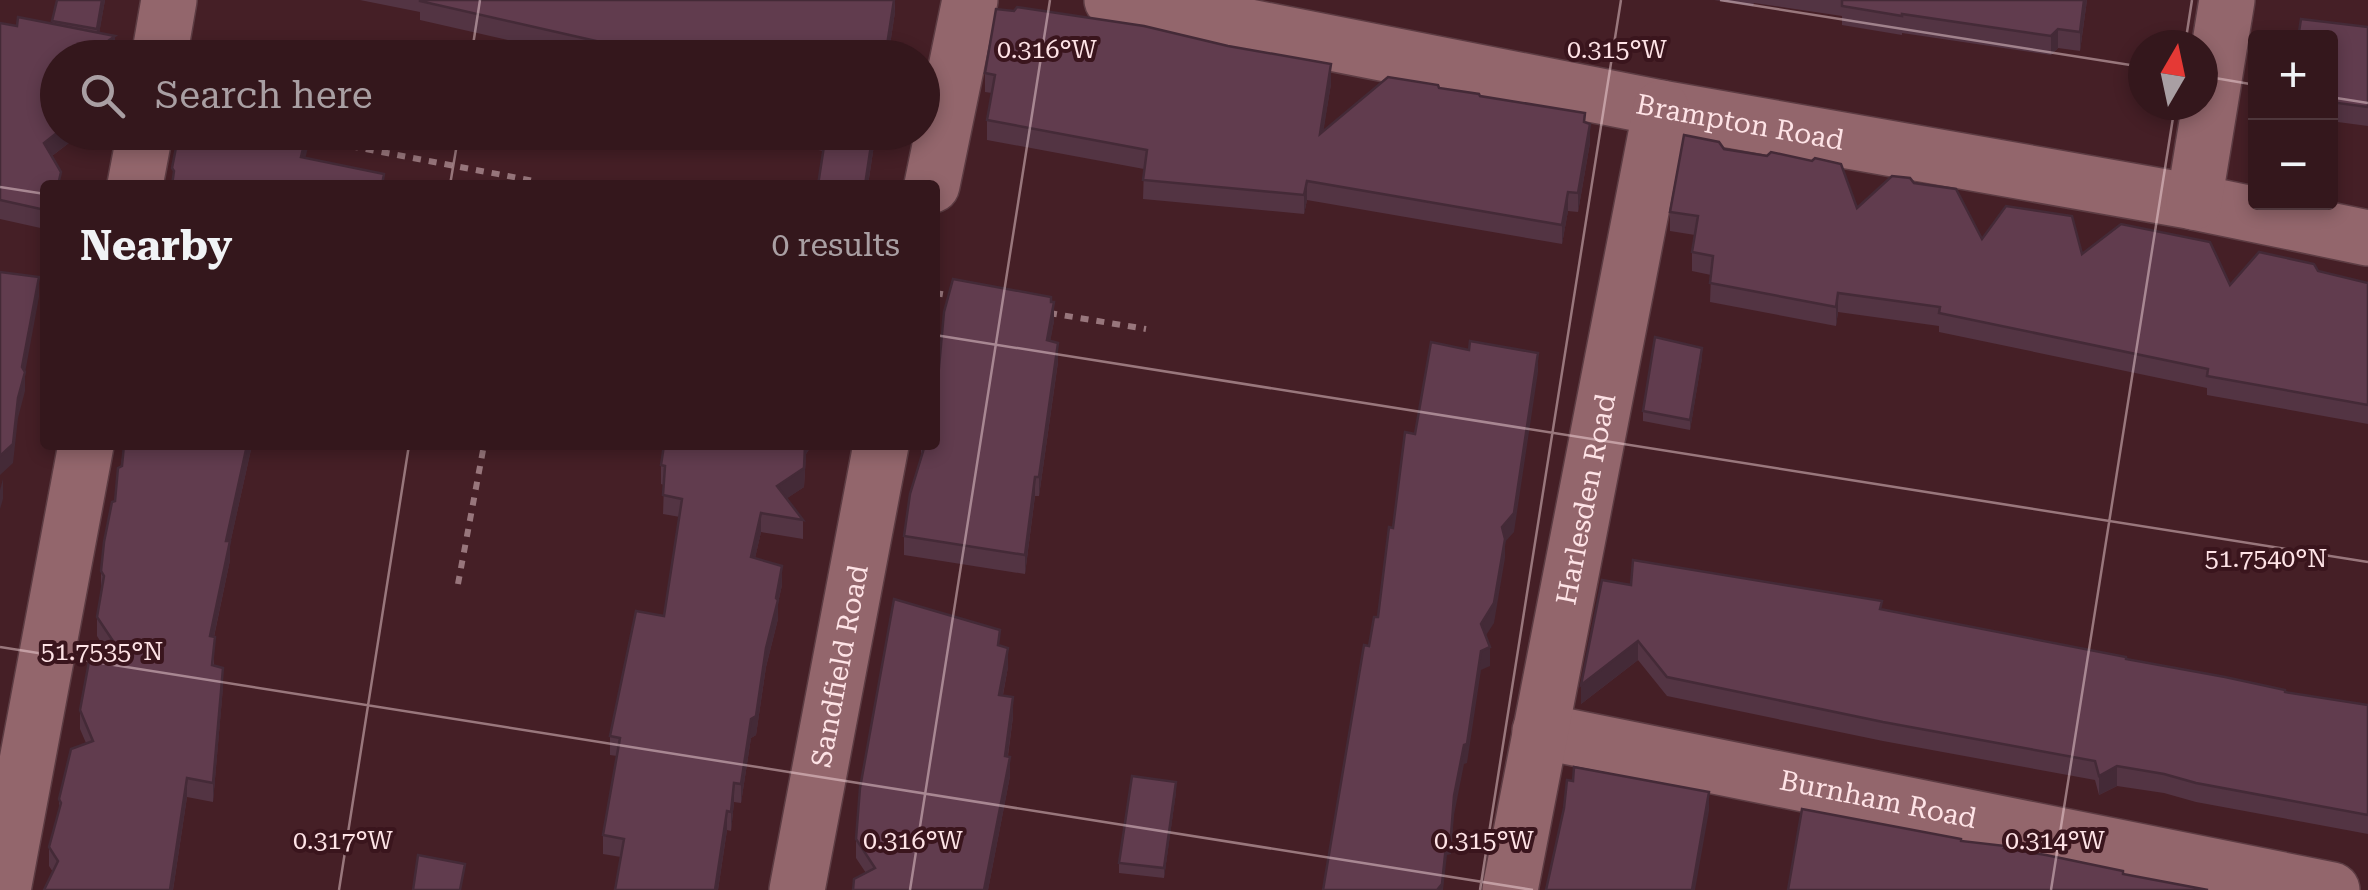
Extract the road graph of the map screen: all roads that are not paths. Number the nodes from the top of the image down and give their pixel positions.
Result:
1 (169, 0) edge
2 (970, 0) edge
3 (1112, 0) edge
4 (2227, 0) edge
5 (161, 40) edge
6 (1661, 108) junction
7 (940, 146) edge
8 (142, 150) edge
9 (939, 150) edge
10 (136, 180) edge
11 (933, 180) edge
12 (2194, 202) junction
13 (2368, 238) edge
14 (85, 450) edge
15 (880, 450) edge
16 (1540, 731) junction
17 (3, 890) edge
18 (796, 890) edge
19 (1510, 890) edge
20 (2332, 890) edge

1 - 5 street
2 - 7 street
3 - 6 street, Brampton Road
4 - 12 street
6 - 12 street, Brampton Road
6 - 16 street, Harlesden Road
8 - 10 street
9 - 11 street
12 - 13 street, Brampton Road
14 - 17 street
15 - 18 street, Sandfield Road
16 - 19 street, Harlesden Road
16 - 20 street, Burnham Road

